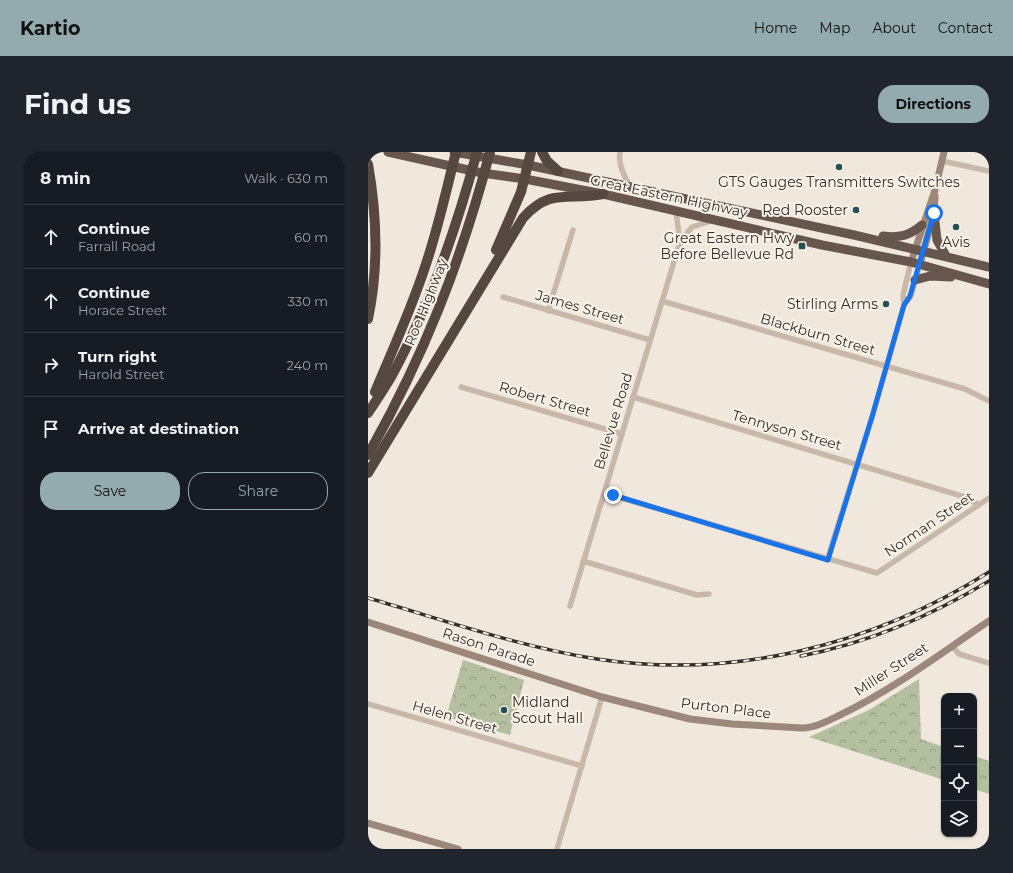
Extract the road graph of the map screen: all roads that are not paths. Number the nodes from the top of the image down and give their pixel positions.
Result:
1 (388, 152) edge
2 (455, 152) edge
3 (477, 152) edge
4 (490, 152) edge
5 (531, 152) edge
6 (542, 152) edge
7 (620, 152) edge
8 (944, 152) edge
9 (942, 161) junction
10 (368, 164) edge
11 (528, 165) junction
12 (558, 171) junction
13 (989, 171) edge
14 (525, 179) junction
15 (631, 187) junction
16 (935, 190) junction
17 (602, 194) junction
18 (676, 212) junction
19 (934, 213) junction
20 (714, 220) junction
21 (922, 225) junction
22 (573, 230) dead end
23 (854, 235) junction
24 (680, 242) junction
25 (919, 250) junction
26 (946, 256) junction
27 (916, 263) junction
28 (989, 267) edge
29 (958, 274) junction
30 (915, 280) junction
31 (989, 284) edge
32 (502, 297) dead end
33 (662, 301) junction
34 (904, 305) junction
35 (548, 310) junction
36 (466, 314) junction
37 (368, 318) edge
38 (650, 340) junction
39 (887, 366) junction
40 (461, 387) dead end
41 (633, 397) junction
42 (989, 401) edge
43 (368, 411) edge
44 (622, 434) junction
45 (368, 455) edge
46 (858, 463) junction
47 (368, 473) edge
48 (604, 493) junction
49 (989, 498) edge
50 (978, 505) junction
51 (828, 560) junction
52 (583, 561) junction
53 (709, 594) dead end
54 (570, 606) dead end
55 (989, 621) edge
56 (368, 622) edge
57 (952, 646) junction
58 (989, 663) edge
59 (602, 697) junction
60 (368, 704) edge
61 (802, 728) joint
62 (582, 766) junction
63 (368, 822) edge
64 (458, 849) edge
65 (557, 849) edge

1 - 14 highway, Great Eastern Highway
2 - 11 highway, Great Eastern Highway
2 - 43 highway
3 - 43 highway, Roe Highway
4 - 45 highway, Roe Highway
5 - 11 highway
6 - 12 highway
7 - 15 street
8 - 9 main road
9 - 13 street
9 - 16 main road
10 - 37 highway
11 - 12 highway, Great Eastern Highway
11 - 14 highway
12 - 15 highway, Great Eastern Highway
14 - 17 highway, Great Eastern Highway
14 - 36 highway
15 - 23 highway, Great Eastern Highway
16 - 19 main road
16 - 21 main road
17 - 18 highway, Great Eastern Highway
17 - 36 highway
18 - 20 highway, Great Eastern Highway
18 - 24 street, Bellevue Road
19 - 25 main road
19 - 26 highway
20 - 24 street, Bellevue Road
20 - 27 highway, Great Eastern Highway
21 - 23 highway
21 - 25 main road
22 - 35 street
23 - 25 highway, Great Eastern Highway
24 - 33 street, Bellevue Road
25 - 26 highway, Great Eastern Highway
25 - 27 main road
26 - 28 highway, Great Eastern Highway
27 - 29 highway, Great Eastern Highway
27 - 30 street
27 - 34 street
29 - 30 highway
29 - 31 highway, Great Eastern Highway
30 - 34 street
32 - 35 street, James Street
33 - 38 street, Bellevue Road
33 - 39 street, Blackburn Street
34 - 39 street
35 - 38 street, James Street
36 - 47 highway
38 - 41 street, Bellevue Road
39 - 42 street, Blackburn Street
39 - 46 street
40 - 44 street, Robert Street
41 - 44 street, Bellevue Road
41 - 46 street, Tennyson Street
44 - 48 street, Bellevue Road
46 - 50 street, Tennyson Street
46 - 51 street
48 - 51 street
48 - 52 street, Bellevue Road
49 - 50 street, Norman Street
50 - 51 street, Norman Street
52 - 53 street
52 - 54 street, Bellevue Road
55 - 57 main road, Miller Street
56 - 59 main road, Rason Parade
57 - 58 street
57 - 61 main road, Miller Street
59 - 61 main road, Purton Place
59 - 62 street
60 - 62 street, Helen Street
62 - 65 street
63 - 64 main road

